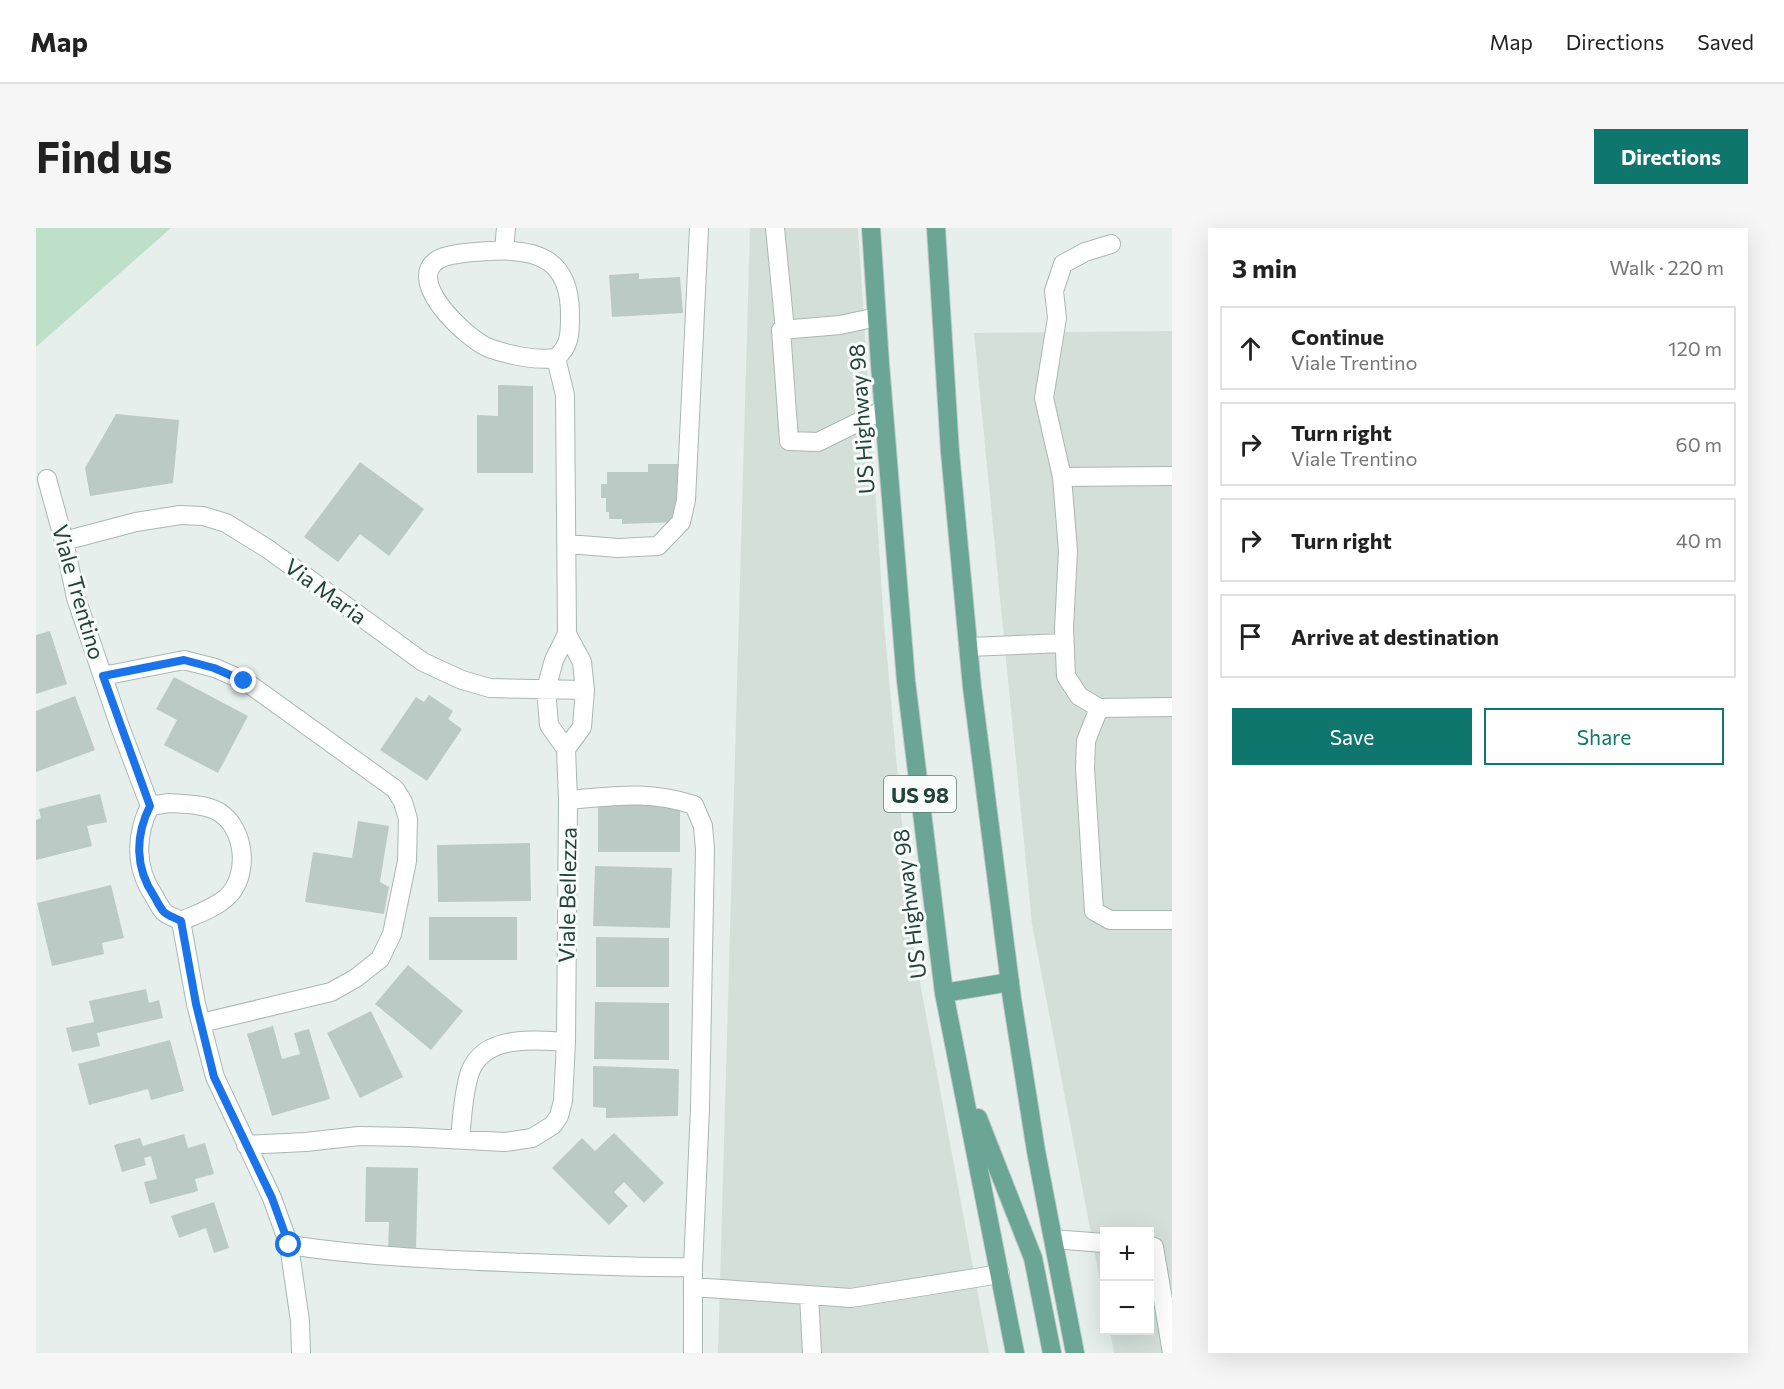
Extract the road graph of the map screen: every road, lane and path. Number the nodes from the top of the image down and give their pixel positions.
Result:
1 (506, 228) edge
2 (699, 228) edge
3 (775, 228) edge
4 (871, 228) edge
5 (936, 228) edge
6 (1111, 244) dead end
7 (504, 250) junction
8 (877, 317) junction
9 (785, 330) junction
10 (556, 358) junction
11 (884, 410) junction
12 (1062, 477) junction
13 (1172, 477) edge
14 (47, 478) dead end
15 (64, 541) junction
16 (568, 543) junction
17 (567, 634) junction
18 (1064, 643) junction
19 (968, 647) junction
20 (103, 676) junction
21 (546, 689) junction
22 (585, 690) junction
23 (1172, 706) edge
24 (1099, 708) junction
25 (566, 749) junction
26 (568, 800) junction
27 (150, 806) junction
28 (1172, 920) edge
29 (181, 921) junction
30 (1010, 982) junction
31 (944, 993) junction
32 (201, 1023) junction
33 (566, 1042) junction
34 (960, 1072) junction
35 (460, 1139) junction
36 (246, 1145) junction
37 (1053, 1239) junction
38 (1100, 1243) edge
39 (289, 1245) junction
40 (1154, 1247) edge
41 (693, 1267) junction
42 (1000, 1274) junction
43 (693, 1287) junction
44 (809, 1295) junction
45 (302, 1353) edge
46 (693, 1353) edge
47 (812, 1353) edge
48 (1015, 1353) edge
49 (1052, 1353) edge
50 (1075, 1353) edge
51 (1172, 1353) edge

1 - 7 street
2 - 16 street
3 - 9 street
4 - 8 main road, US Highway 98 / US 98
5 - 19 main road, US 98
6 - 12 street
7 - 10 street
7 - 10 street
8 - 9 street
8 - 11 main road, US Highway 98 / US 98
9 - 11 street
10 - 16 street
11 - 31 main road, US Highway 98 / US 98
12 - 13 street
12 - 18 street
14 - 15 street, Viale Trentino
15 - 20 street, Viale Trentino
15 - 21 street, Via Maria
16 - 17 street
17 - 21 street
17 - 22 street
18 - 19 street
18 - 24 street
19 - 30 main road, US 98
20 - 27 street, Viale Trentino
20 - 32 street
21 - 22 street, Via Maria
21 - 25 street
22 - 25 street
23 - 24 street
24 - 28 street
25 - 26 street, Viale Bellezza
26 - 33 street, Viale Bellezza
26 - 41 street
27 - 29 street
27 - 29 street
29 - 32 street
30 - 31 main road
30 - 37 main road, US 98
31 - 34 main road, US Highway 98 / US 98
32 - 36 street
33 - 35 street
33 - 35 street, Viale Bellezza
34 - 42 main road, US Highway 98 / US 98
34 - 49 main road
35 - 36 street, Viale Bellezza
36 - 39 street
37 - 38 street
37 - 50 main road, US 98
39 - 41 street
39 - 45 street
40 - 51 street
41 - 43 street
42 - 44 street
42 - 48 main road, US Highway 98 / US 98
43 - 44 street
43 - 46 street
44 - 47 street

